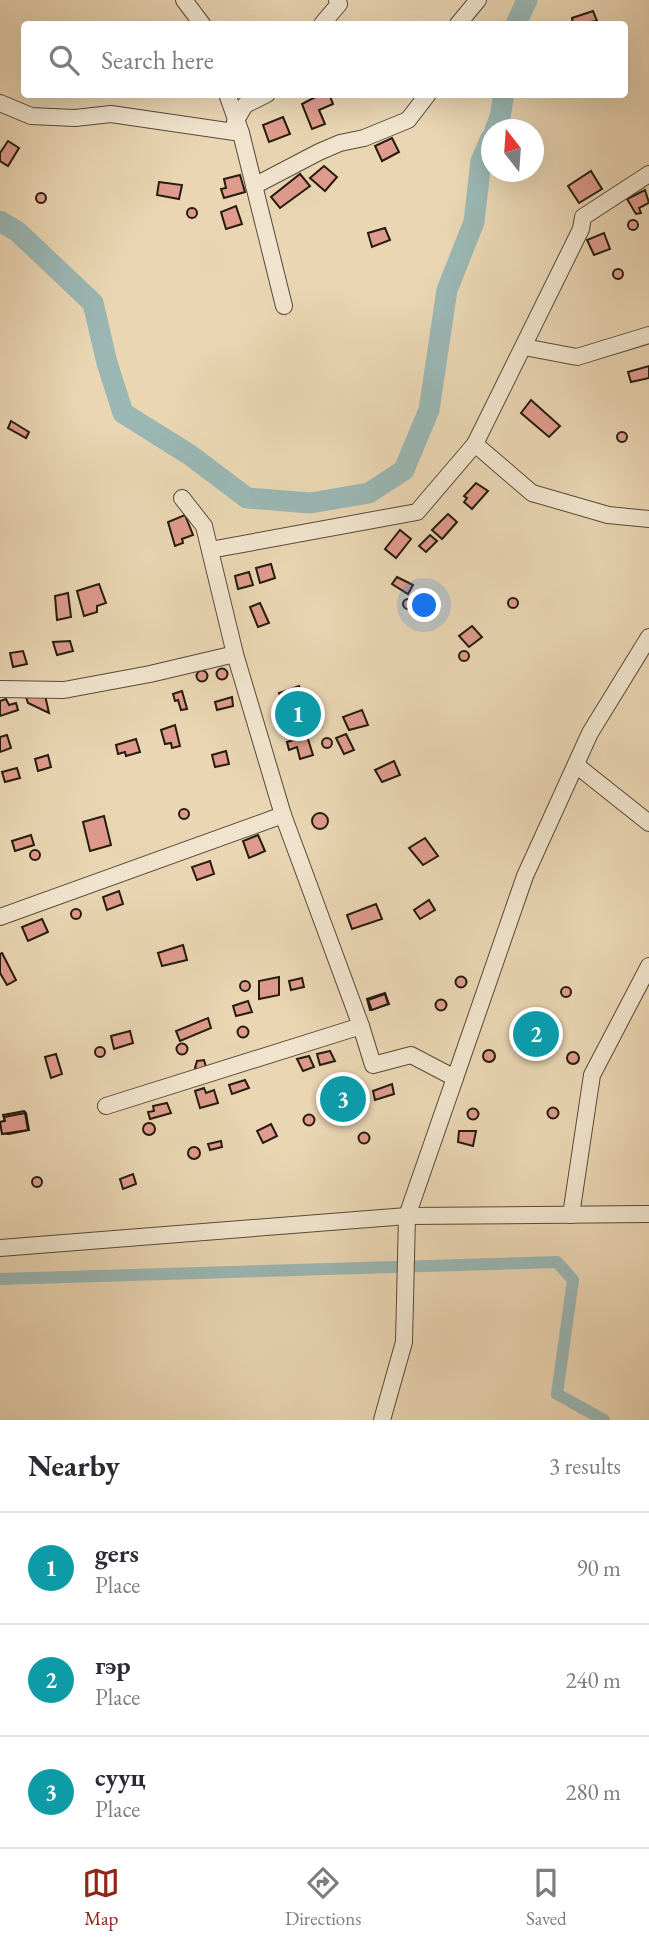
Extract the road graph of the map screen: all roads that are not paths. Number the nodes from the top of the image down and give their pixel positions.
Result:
1 (184, 0) edge
2 (337, 0) edge
3 (478, 0) edge
4 (200, 21) edge
5 (325, 21) edge
6 (460, 21) edge
7 (228, 98) edge
8 (259, 98) edge
9 (425, 98) edge
10 (0, 103) edge
11 (238, 128) junction
12 (649, 174) edge
13 (254, 186) junction
14 (284, 306) dead end
15 (649, 335) edge
16 (524, 347) junction
17 (475, 444) junction
18 (182, 498) dead end
19 (649, 519) edge
20 (210, 550) junction
21 (649, 637) edge
22 (235, 653) junction
23 (0, 689) edge
24 (576, 765) junction
25 (283, 815) junction
26 (649, 823) edge
27 (0, 917) edge
28 (649, 966) edge
29 (361, 1026) junction
30 (455, 1078) junction
31 (106, 1106) dead end
32 (649, 1214) edge
33 (571, 1215) junction
34 (407, 1216) junction
35 (0, 1248) edge
36 (382, 1420) edge

1 - 4 street
2 - 5 street
3 - 6 street
7 - 11 street
8 - 11 street
9 - 13 street
10 - 11 street
11 - 13 street
12 - 16 street
13 - 14 street
15 - 16 street
16 - 17 street
17 - 19 street
17 - 20 street
18 - 20 street
20 - 22 street
21 - 24 street
22 - 23 street
22 - 25 street
24 - 26 street
24 - 30 street
25 - 27 street
25 - 29 street
28 - 33 street
29 - 30 street
29 - 31 street
30 - 34 street
32 - 33 street
33 - 34 street
34 - 35 street
34 - 36 street

